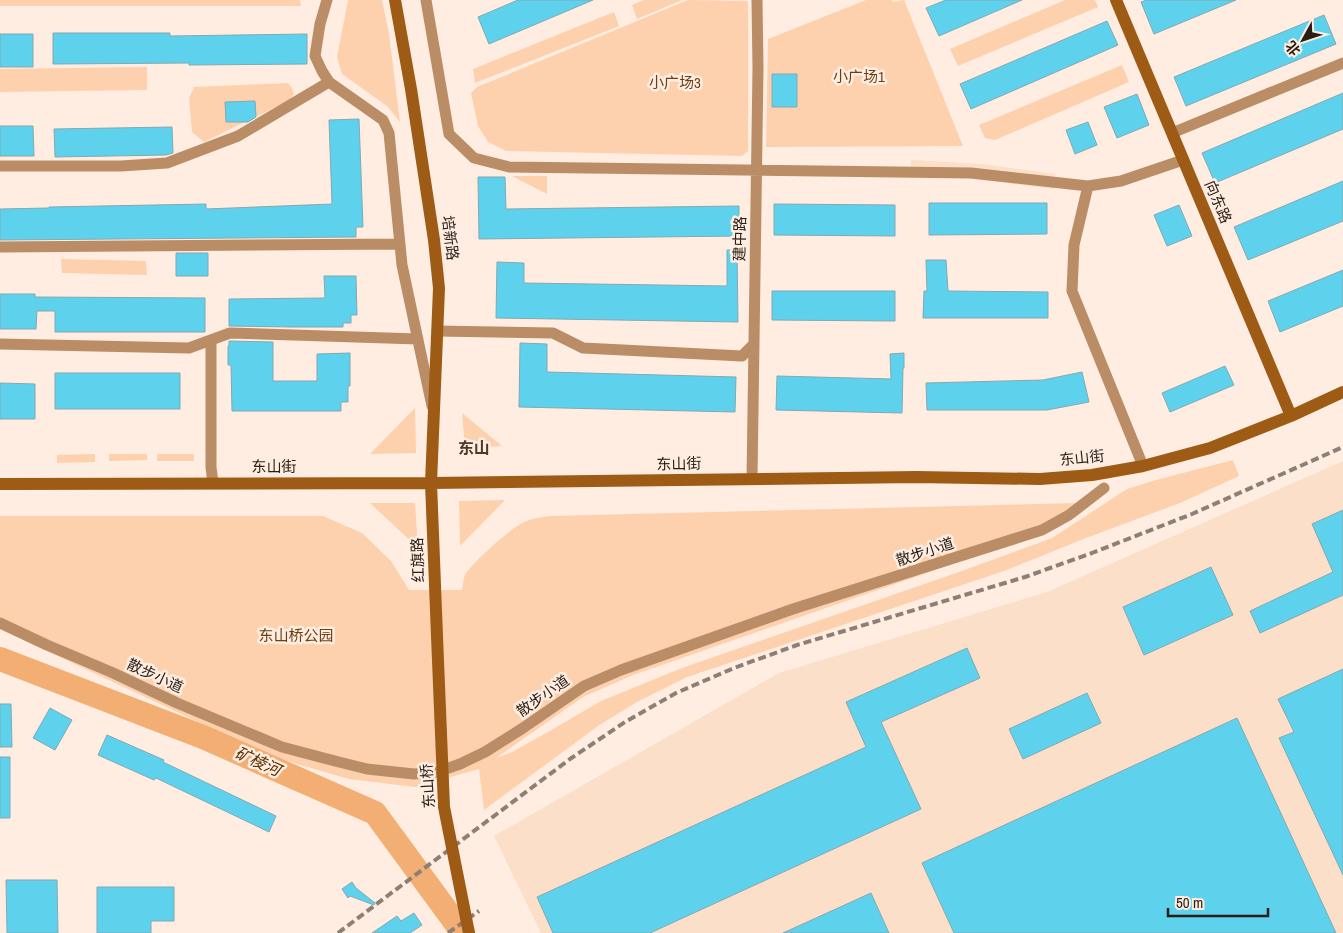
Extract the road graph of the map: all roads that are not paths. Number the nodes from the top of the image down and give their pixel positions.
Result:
1 (327, 0) edge
2 (395, 0) edge
3 (426, 0) edge
4 (757, 0) edge
5 (1116, 0) edge
6 (1343, 64) edge
7 (330, 82) junction
8 (1172, 134) junction
9 (1183, 160) junction
10 (0, 166) edge
11 (756, 170) junction
12 (1088, 186) junction
13 (400, 244) junction
14 (0, 247) edge
15 (437, 331) junction
16 (418, 339) junction
17 (211, 340) junction
18 (0, 344) edge
19 (754, 344) junction
20 (1343, 392) edge
21 (434, 415) junction
22 (1291, 416) junction
23 (1143, 466) junction
24 (752, 479) junction
25 (213, 483) junction
26 (431, 483) junction
27 (0, 484) edge
28 (1104, 488) dead end
29 (0, 623) edge
30 (437, 636) joint
31 (469, 933) edge

1 - 7 street
2 - 15 main road, 培新路
3 - 11 street
4 - 11 street, 建中路
5 - 8 main road, 向东路
6 - 8 street
7 - 10 street
7 - 13 street
8 - 9 main road, 向东路
9 - 12 street
9 - 22 main road, 向东路
11 - 12 street
11 - 19 street, 建中路
12 - 23 street
13 - 14 street
13 - 16 street
15 - 19 street
15 - 21 main road, 培新路
16 - 17 street
16 - 21 street
17 - 18 street
17 - 25 street
19 - 24 street, 建中路
20 - 22 main road, 东山街
21 - 26 main road, 培新路
22 - 23 main road, 东山街
23 - 24 main road, 东山街
24 - 26 main road, 东山街
25 - 26 main road, 东山街
25 - 27 main road, 东山街
26 - 30 main road, 红旗路
28 - 29 street, 散步小道
30 - 31 main road, 东山桥, bridge

